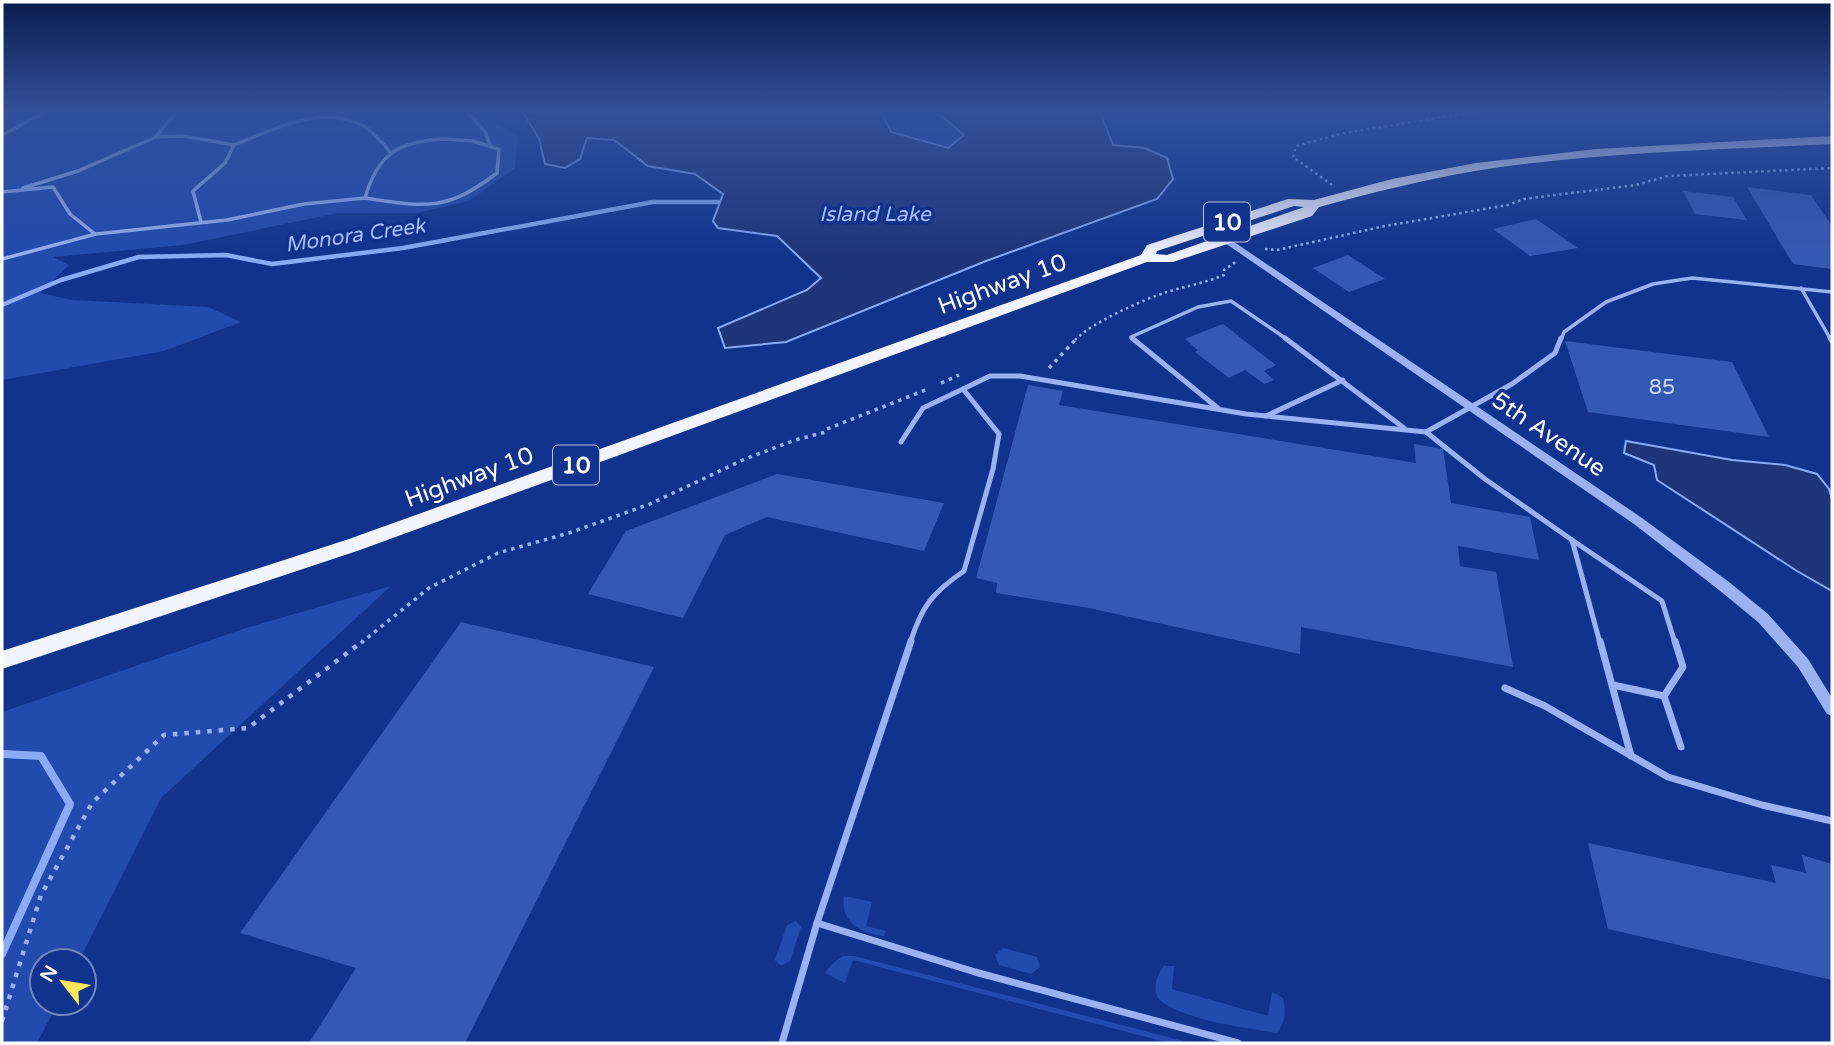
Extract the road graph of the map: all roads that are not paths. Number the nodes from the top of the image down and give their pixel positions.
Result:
1 (103, 161) edge
2 (226, 161) edge
3 (383, 161) edge
4 (498, 161) edge
5 (1529, 161) edge
6 (23, 188) junction
7 (2, 192) edge
8 (365, 198) junction
9 (1314, 204) junction
10 (201, 222) junction
11 (1209, 228) junction
12 (96, 234) junction
13 (1225, 239) junction
14 (1146, 258) junction
15 (2, 259) edge
16 (1801, 288) junction
17 (1832, 292) edge
18 (1832, 341) edge
19 (1343, 380) junction
20 (963, 389) junction
21 (1471, 407) junction
22 (1220, 410) junction
23 (1266, 416) junction
24 (1404, 428) junction
25 (1426, 432) junction
26 (901, 442) dead end
27 (1572, 540) junction
28 (2, 660) edge
29 (1613, 685) junction
30 (1505, 688) dead end
31 (1664, 696) junction
32 (1832, 710) edge
33 (1681, 747) dead end
34 (1631, 756) junction
35 (1832, 821) edge
36 (817, 923) junction
37 (782, 1043) edge
38 (1234, 1043) edge

1 - 6 lane
2 - 10 lane
3 - 8 lane
4 - 8 lane
5 - 9 highway, Highway 10 / 10
6 - 7 lane
6 - 12 lane
8 - 10 lane
9 - 11 highway, Highway 10 / 10
9 - 13 highway, Highway 10 / 10
10 - 12 lane
11 - 13 street, 5th Avenue
11 - 14 highway, Highway 10 / 10
12 - 15 lane
13 - 14 highway, Highway 10 / 10
13 - 21 street, 5th Avenue
14 - 28 highway, Highway 10 / 10
16 - 17 lane
16 - 18 lane
16 - 21 lane
19 - 22 lane
19 - 23 lane
19 - 24 lane
20 - 22 lane
20 - 26 lane
20 - 36 lane
21 - 25 lane
21 - 32 street, 5th Avenue
22 - 23 lane
23 - 24 lane
24 - 25 lane
25 - 27 lane
27 - 29 lane
27 - 31 lane
29 - 31 lane
29 - 34 lane
30 - 34 lane
31 - 33 lane
34 - 35 lane
36 - 37 lane
36 - 38 lane

